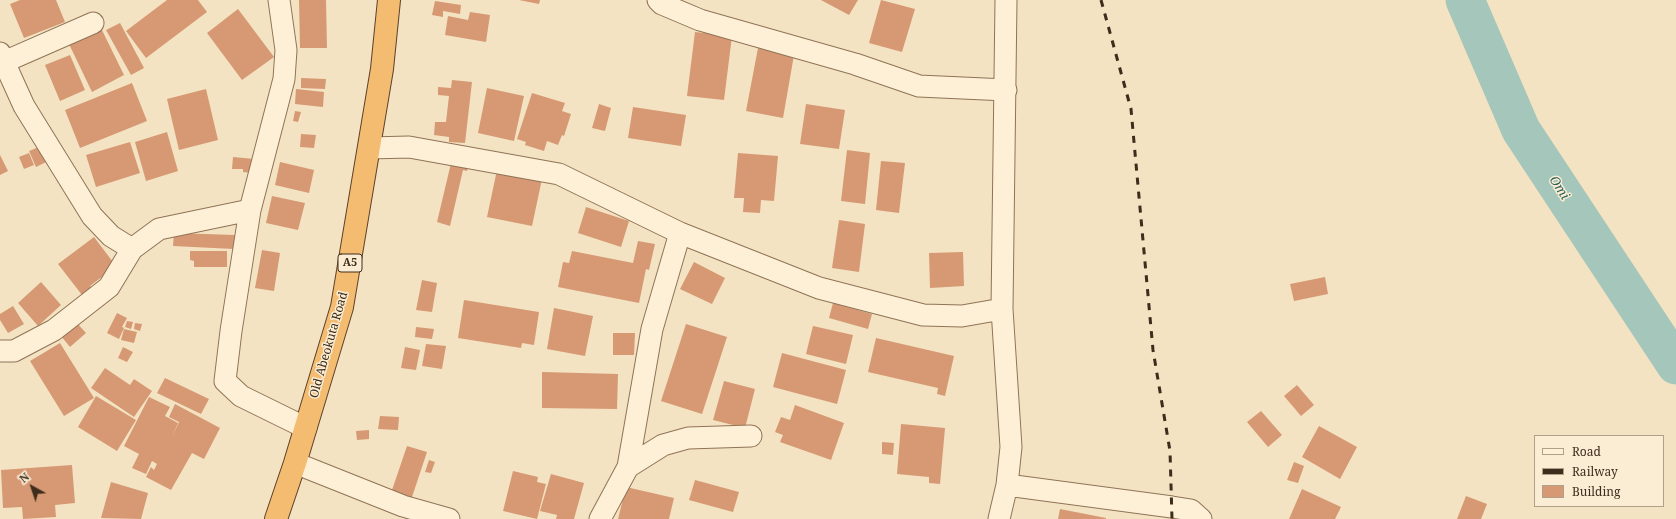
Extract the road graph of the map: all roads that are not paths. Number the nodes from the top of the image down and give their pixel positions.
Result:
1 (279, 0) edge
2 (389, 0) edge
3 (658, 0) edge
4 (1006, 0) edge
5 (93, 23) dead end
6 (2, 58) edge
7 (1006, 90) junction
8 (369, 148) junction
9 (250, 210) junction
10 (680, 233) junction
11 (132, 249) junction
12 (1002, 310) junction
13 (0, 351) edge
14 (306, 428) junction
15 (751, 436) dead end
16 (295, 463) junction
17 (628, 468) junction
18 (1007, 485) junction
19 (276, 519) edge
20 (449, 519) edge
21 (600, 519) edge
22 (999, 519) edge
23 (1201, 519) edge

1 - 9 street
2 - 8 highway, Old Abeokuta Road / A5
3 - 7 street
4 - 7 street
5 - 6 street
6 - 11 street
7 - 12 street
8 - 10 street
8 - 14 highway, Old Abeokuta Road / A5
9 - 11 street
9 - 14 street
10 - 12 street
10 - 17 street
11 - 13 street
12 - 18 street
14 - 16 highway, Old Abeokuta Road / A5
15 - 17 street
16 - 19 highway, Old Abeokuta Road / A5
16 - 20 street
17 - 21 street
18 - 22 street
18 - 23 street

